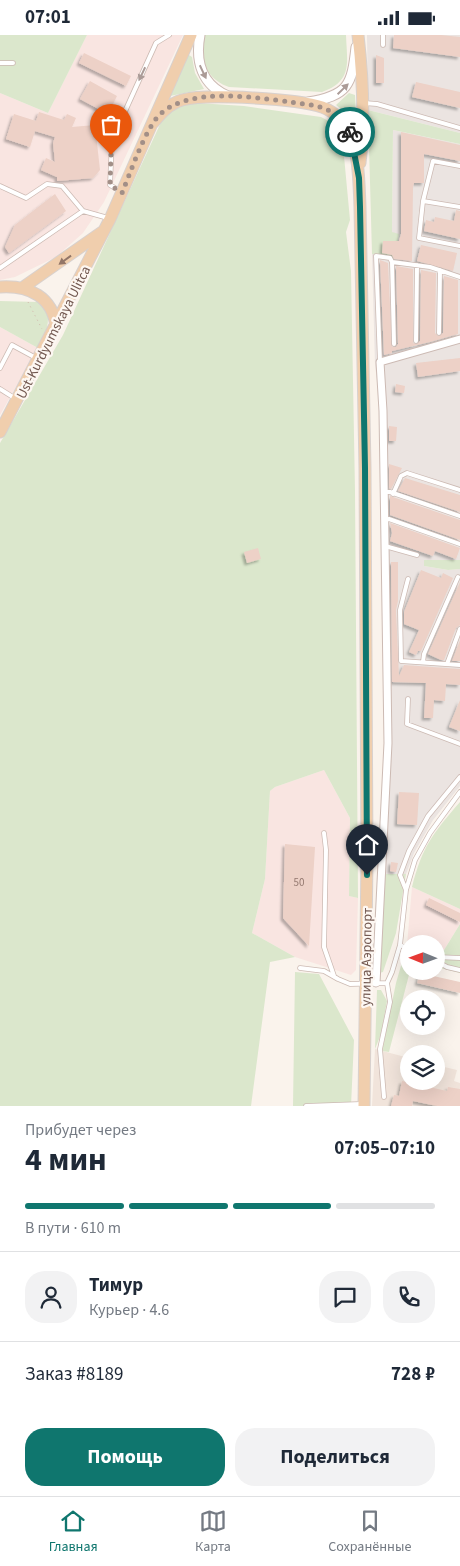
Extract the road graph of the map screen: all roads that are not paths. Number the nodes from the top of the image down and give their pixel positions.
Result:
1 (169, 35) edge
2 (191, 35) edge
3 (200, 35) edge
4 (358, 35) edge
5 (384, 35) edge
6 (384, 45) dead end
7 (0, 63) edge
8 (13, 63) dead end
9 (230, 97) junction
10 (298, 103) junction
11 (364, 103) junction
12 (153, 123) junction
13 (460, 128) edge
14 (460, 166) edge
15 (359, 178) junction
16 (0, 186) edge
17 (122, 193) junction
18 (423, 201) junction
19 (460, 207) edge
20 (83, 211) junction
21 (110, 219) junction
22 (104, 231) junction
23 (460, 246) edge
24 (392, 262) junction
25 (416, 265) junction
26 (0, 268) edge
27 (440, 271) junction
28 (460, 277) edge
29 (0, 287) edge
30 (22, 288) junction
31 (52, 329) junction
32 (439, 333) dead end
33 (460, 339) edge
34 (416, 341) dead end
35 (394, 344) dead end
36 (38, 359) junction
37 (380, 362) junction
38 (0, 368) edge
39 (0, 389) edge
40 (18, 400) junction
41 (0, 432) edge
42 (460, 490) edge
43 (384, 493) junction
44 (393, 494) junction
45 (460, 516) edge
46 (384, 520) junction
47 (460, 543) edge
48 (384, 546) junction
49 (416, 555) dead end
50 (458, 577) dead end
51 (408, 579) dead end
52 (460, 629) edge
53 (423, 662) junction
54 (447, 664) junction
55 (460, 665) edge
56 (408, 699) dead end
57 (460, 744) edge
58 (460, 777) edge
59 (460, 792) edge
60 (324, 833) dead end
61 (406, 890) junction
62 (401, 935) edge
63 (400, 945) edge
64 (445, 957) edge
65 (460, 957) edge
66 (445, 966) edge
67 (300, 968) dead end
68 (460, 970) edge
69 (334, 977) junction
70 (371, 983) junction
71 (387, 983) junction
72 (384, 1097) dead end
73 (364, 1105) edge
74 (306, 1106) edge

1 -> 17 lane
2 - 12 main road, Ust-Kurdyumskaya Ulitca
3 -> 9 street
10 -> 4 street
4 - 11 main road
5 - 6 lane
7 - 8 lane
9 - 10 main road
9 - 12 main road
10 - 15 main road
11 - 13 lane
11 - 15 main road
12 - 17 main road, Ust-Kurdyumskaya Ulitca
14 - 18 lane
15 - 70 main road, улица Аэропорт
16 - 20 lane
17 - 21 main road, Ust-Kurdyumskaya Ulitca
18 - 19 lane
18 - 23 lane
20 - 21 lane
20 - 26 lane
21 - 22 main road, Ust-Kurdyumskaya Ulitca
22 -> 30 main road, Ust-Kurdyumskaya Ulitca
22 - 31 main road, Ust-Kurdyumskaya Ulitca
24 - 25 lane
24 - 35 lane
24 - 37 lane
25 - 27 lane
25 - 34 lane
27 - 28 lane
27 - 32 lane
29 - 30 main road
30 - 31 main road
31 - 36 main road, Ust-Kurdyumskaya Ulitca
33 - 37 street
36 - 38 lane
36 - 40 main road, Ust-Kurdyumskaya Ulitca
37 - 43 street
39 - 40 lane
40 - 41 main road, Ust-Kurdyumskaya Ulitca
42 - 44 lane
43 - 44 lane
43 - 46 street
44 - 45 lane
46 - 47 lane
46 - 48 street
48 - 49 lane
48 - 70 street
50 - 53 lane
51 - 53 lane
52 - 54 lane
53 - 54 lane
54 - 55 lane
56 - 57 lane
58 - 61 lane
59 - 61 lane
60 - 69 lane
61 - 62 lane
63 - 71 lane
64 - 65 lane
66 - 68 lane
67 - 69 lane
69 - 70 lane
70 - 71 lane
70 - 73 main road, улица Аэропорт
71 - 72 lane
73 - 74 lane

